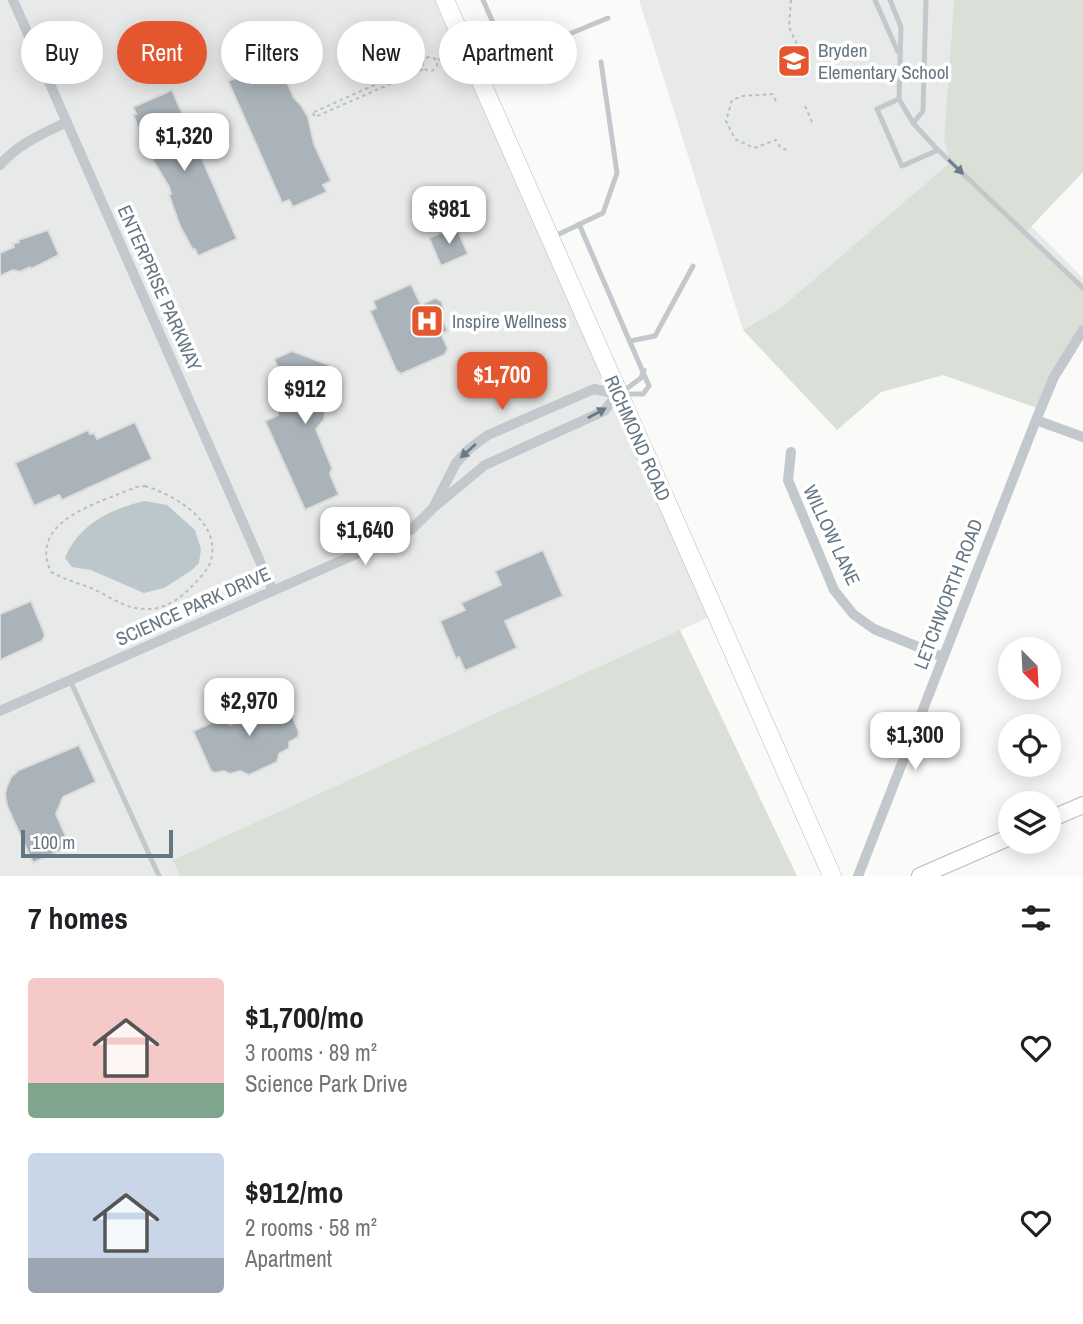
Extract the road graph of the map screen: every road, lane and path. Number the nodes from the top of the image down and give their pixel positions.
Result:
1 (13, 0) edge
2 (445, 0) edge
3 (483, 0) edge
4 (791, 0) edge
5 (875, 0) edge
6 (890, 0) edge
7 (926, 0) edge
8 (608, 18) dead end
9 (454, 21) edge
10 (492, 21) edge
11 (577, 31) edge
12 (900, 55) junction
13 (803, 57) dead end
14 (425, 60) edge
15 (439, 60) edge
16 (436, 61) junction
17 (601, 62) dead end
18 (425, 69) edge
19 (378, 84) edge
20 (390, 84) edge
21 (482, 84) edge
22 (899, 99) junction
23 (776, 102) dead end
24 (805, 106) dead end
25 (67, 122) junction
26 (914, 123) junction
27 (813, 124) dead end
28 (938, 150) junction
29 (789, 151) dead end
30 (0, 165) edge
31 (579, 224) junction
32 (550, 238) junction
33 (693, 266) dead end
34 (1083, 288) edge
35 (1083, 330) edge
36 (630, 341) junction
37 (644, 370) junction
38 (618, 394) junction
39 (1036, 420) junction
40 (1083, 437) edge
41 (791, 452) dead end
42 (433, 508) junction
43 (273, 591) junction
44 (148, 610) joint
45 (943, 657) junction
46 (70, 680) junction
47 (0, 711) edge
48 (1083, 805) edge
49 (1061, 814) edge
50 (998, 842) edge
51 (159, 876) edge
52 (832, 876) edge
53 (858, 876) edge
54 (920, 876) edge

1 - 25 street, ENTERPRISE PARKWAY
2 - 9 main road, RICHMOND ROAD
3 - 10 lane
4 - 13 path
5 - 12 lane
6 - 12 lane
7 - 26 lane
8 - 11 lane
12 - 22 lane
14 - 16 path
15 - 16 path
16 - 18 path
17 - 31 lane
19 - 20 path
21 - 32 main road, RICHMOND ROAD
22 - 26 lane
22 - 28 lane
23 - 29 path
24 - 27 path
25 - 30 street
25 - 43 street, ENTERPRISE PARKWAY
26 - 28 lane
28 -> 34 lane
31 - 32 lane
31 - 36 lane
32 - 38 main road, RICHMOND ROAD
33 - 36 lane
35 - 39 street, LETCHWORTH ROAD
36 - 37 lane
37 - 38 lane
37 - 38 lane
42 -> 38 street, SCIENCE PARK DRIVE
38 -> 42 street, SCIENCE PARK DRIVE
38 - 52 main road, RICHMOND ROAD
39 - 40 street
39 - 45 street, LETCHWORTH ROAD
41 - 45 street, WILLOW LANE
42 - 43 street, SCIENCE PARK DRIVE
43 - 46 street, SCIENCE PARK DRIVE
44 - 44 path
45 - 53 street, LETCHWORTH ROAD
46 - 47 street, SCIENCE PARK DRIVE
46 - 51 lane
48 - 49 street
50 - 54 street

